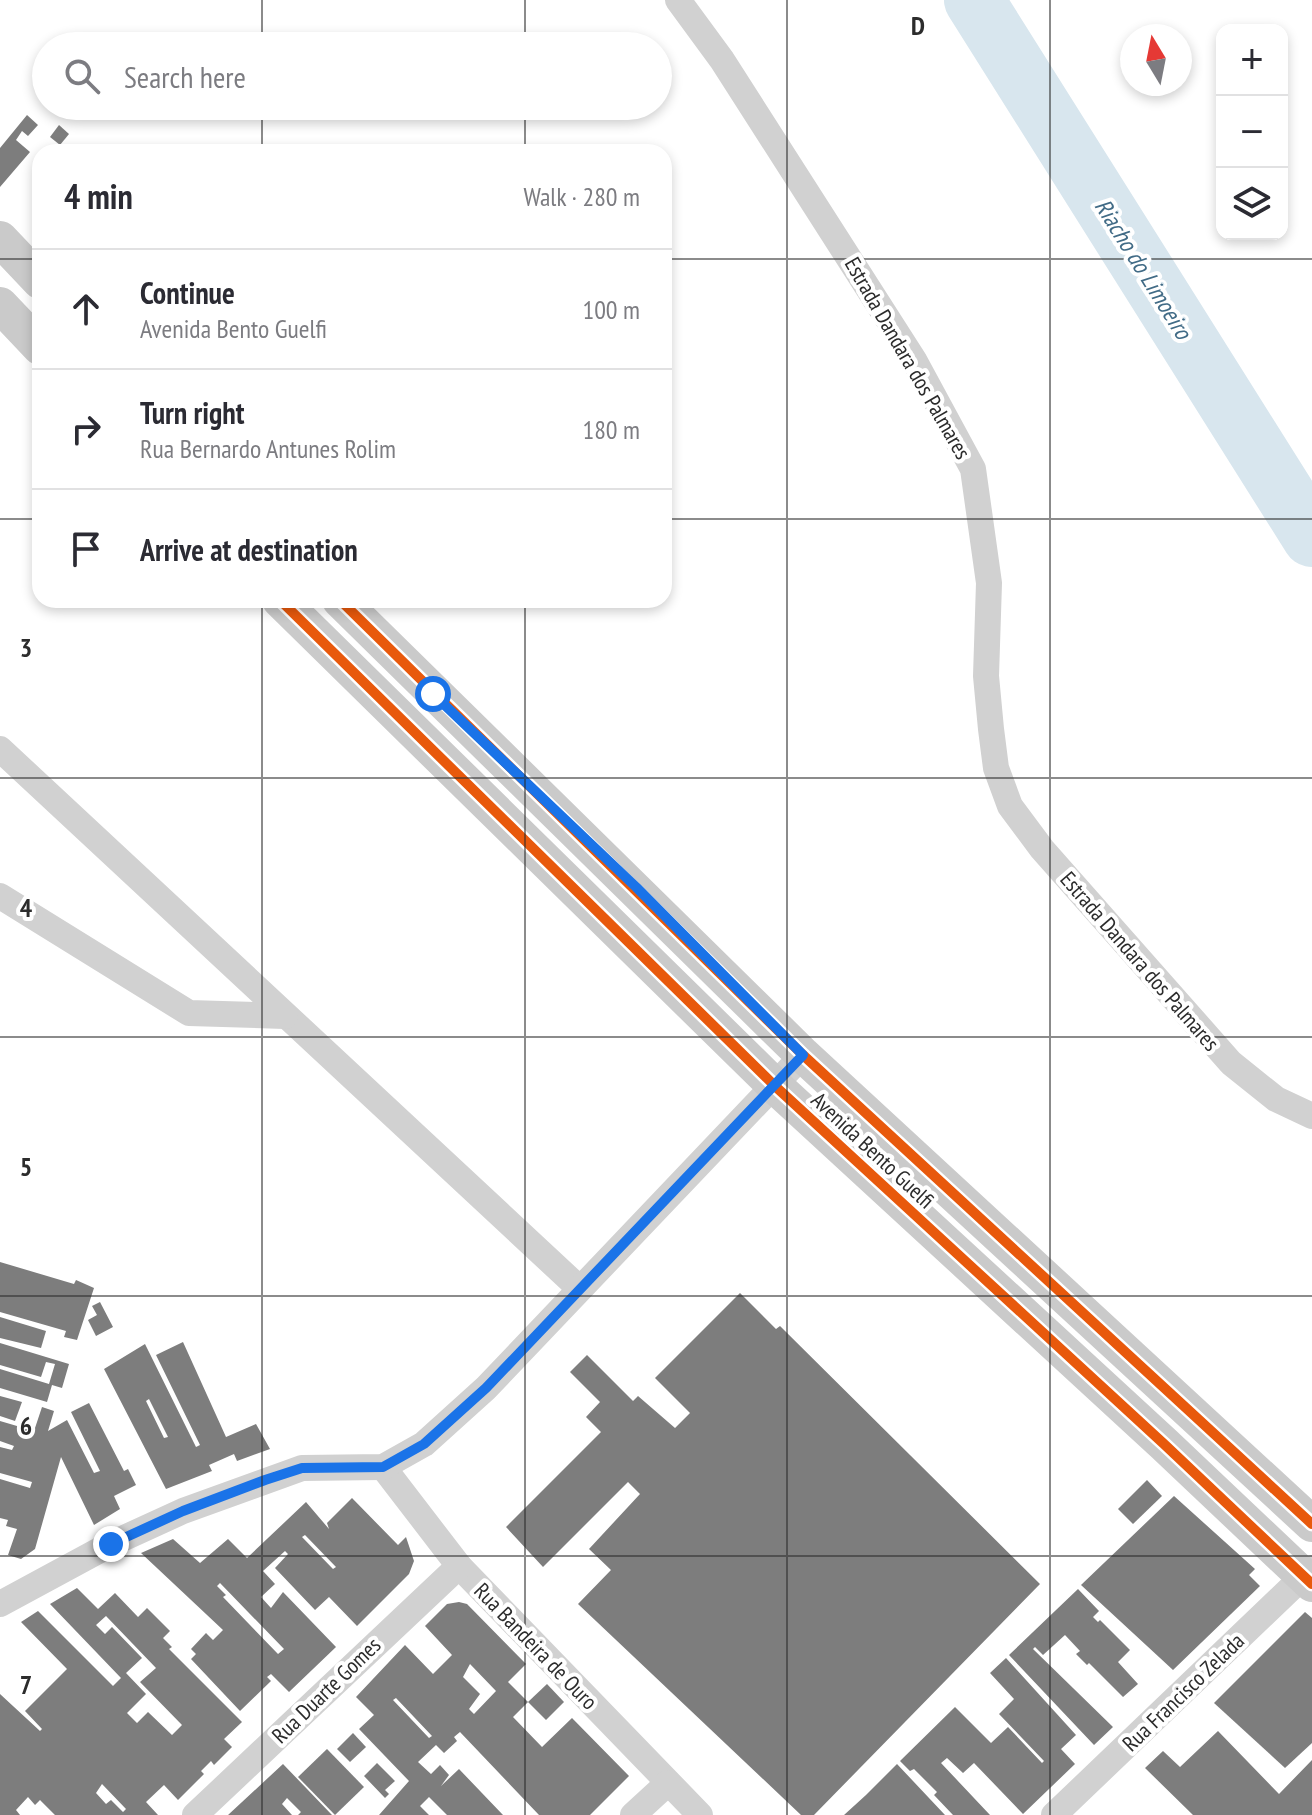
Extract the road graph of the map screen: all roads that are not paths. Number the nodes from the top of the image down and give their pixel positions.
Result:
1 (678, 0) edge
2 (0, 239) edge
3 (32, 273) edge
4 (0, 305) edge
5 (32, 339) edge
6 (288, 608) edge
7 (348, 608) edge
8 (0, 749) edge
9 (0, 896) edge
10 (285, 1016) junction
11 (803, 1055) junction
12 (776, 1087) junction
13 (1312, 1116) edge
14 (580, 1289) junction
15 (383, 1467) junction
16 (1312, 1524) edge
17 (459, 1566) junction
18 (1309, 1576) edge
19 (0, 1604) edge
20 (668, 1783) junction
21 (195, 1815) edge
22 (633, 1815) edge
23 (700, 1815) edge
24 (1054, 1815) edge

1 - 13 street, Estrada Dandara dos Palmares
2 - 3 main road
4 - 5 main road
6 - 12 main road, Avenida Bento Guelfi
7 - 11 main road, Avenida Bento Guelfi
8 - 10 street
9 - 10 street
10 - 14 street
11 - 12 street
11 - 16 main road, Avenida Bento Guelfi
12 - 14 street
12 - 18 main road, Avenida Bento Guelfi
14 - 15 street
15 - 17 street, Rua Bandeira de Ouro
15 - 19 street
17 - 20 street, Rua Bandeira de Ouro
17 - 21 street, Rua Duarte Gomes
18 - 24 street, Rua Francisco Zelada
20 - 22 street
20 - 23 street, Rua Bandeira de Ouro

